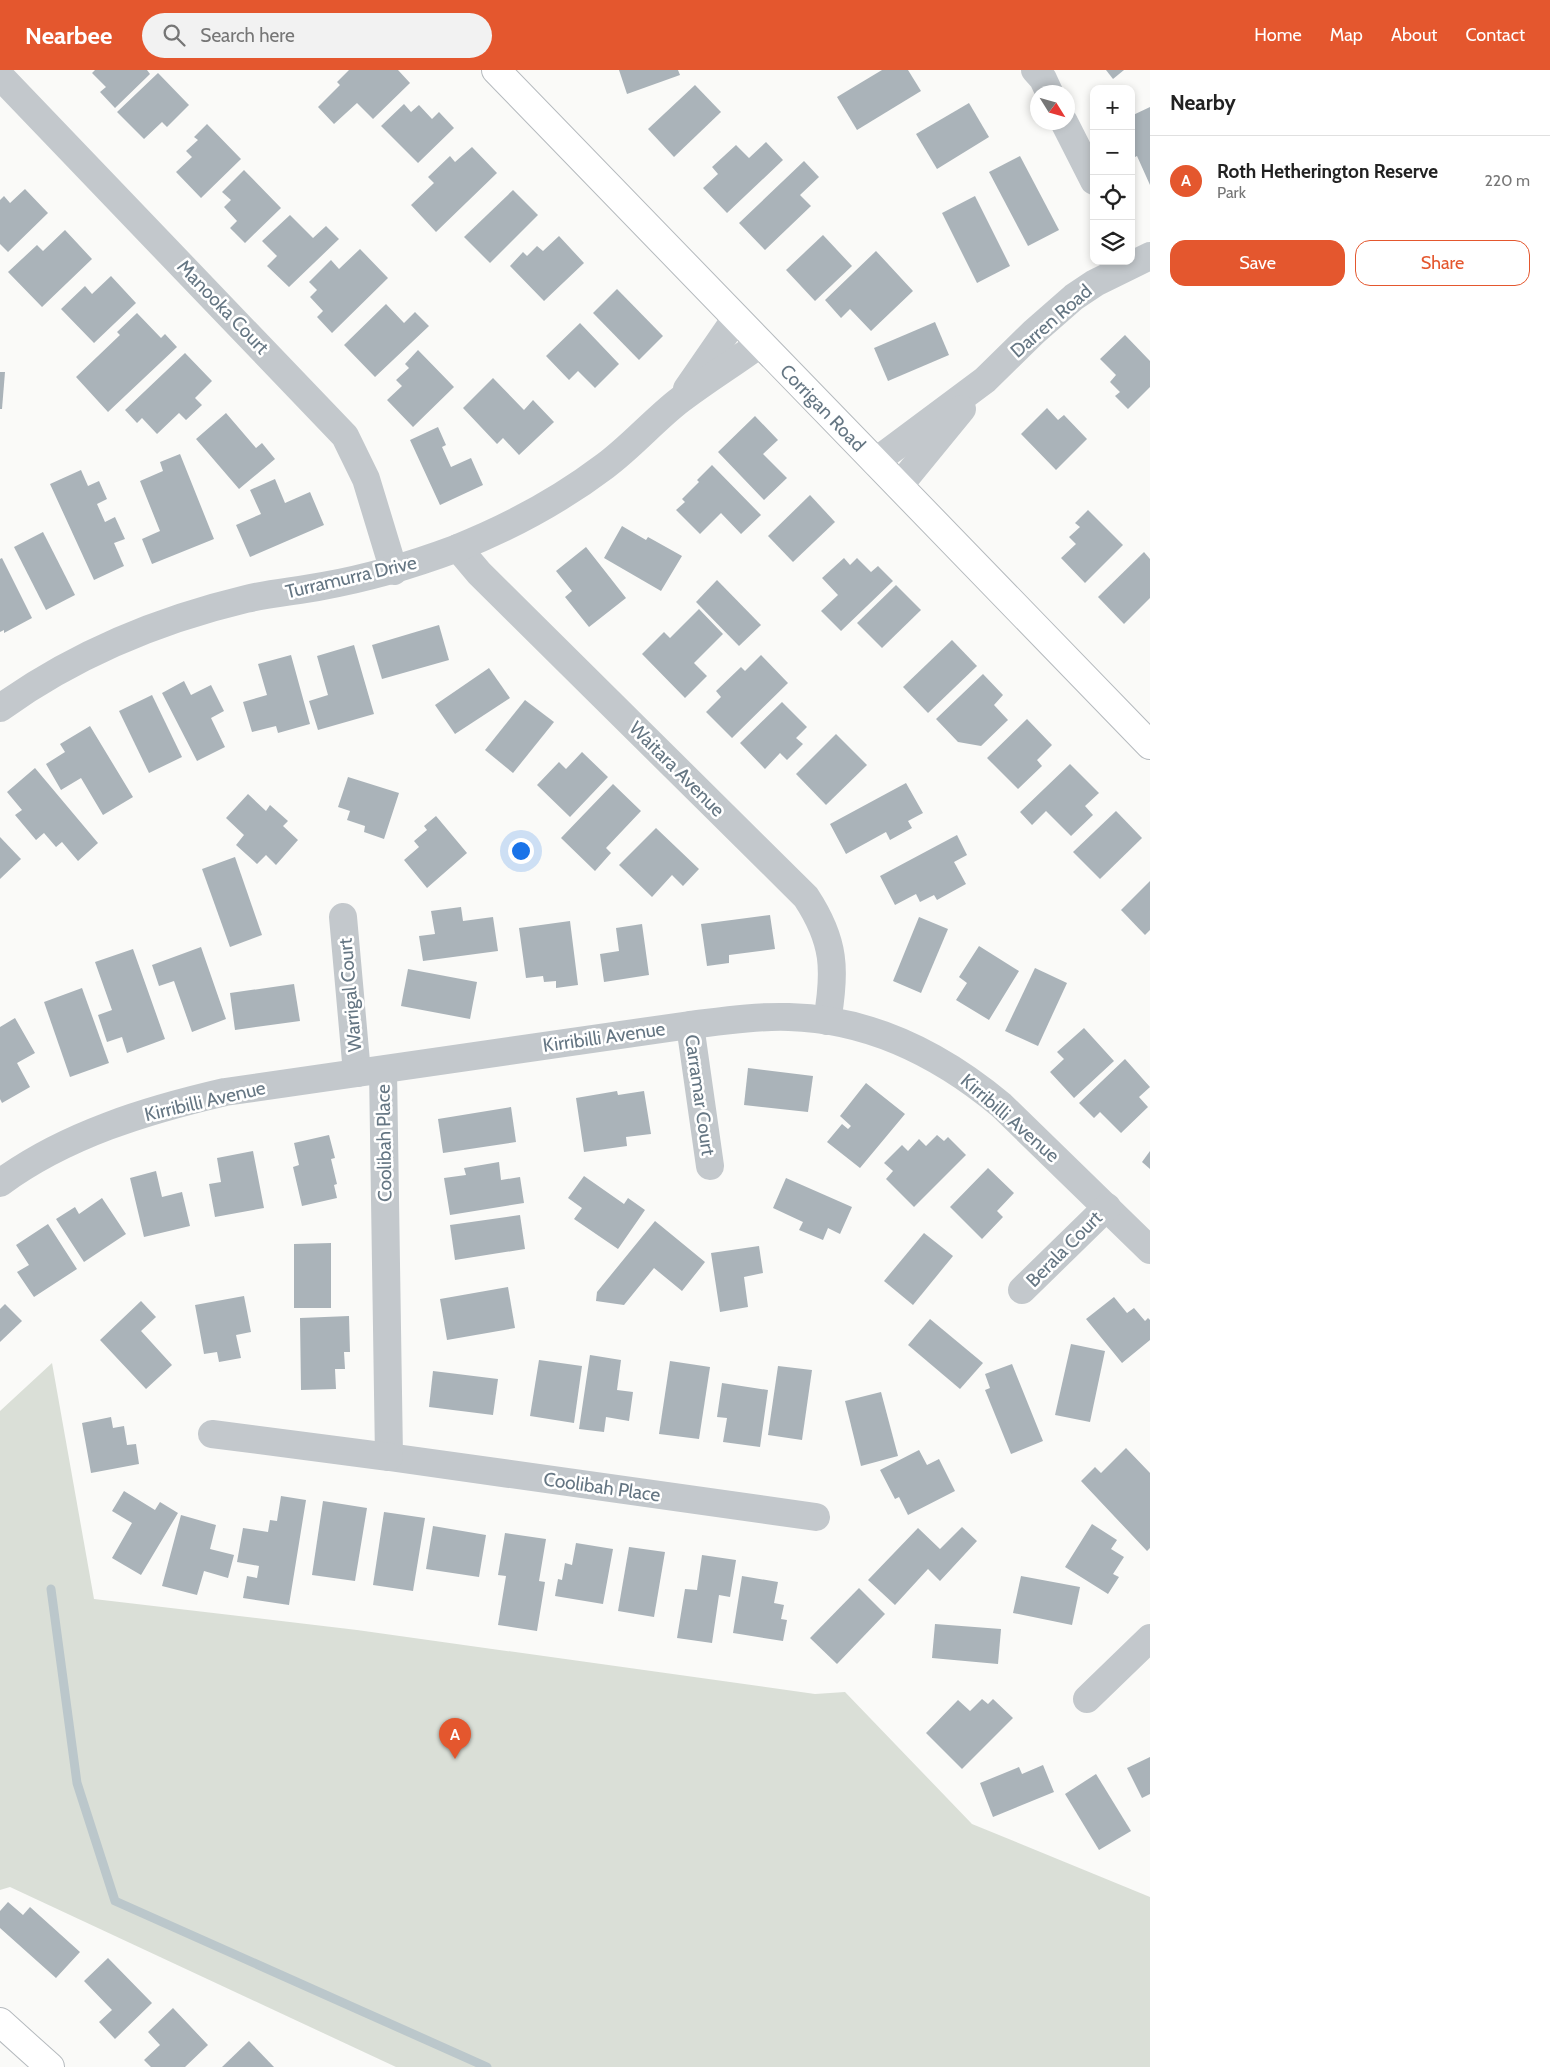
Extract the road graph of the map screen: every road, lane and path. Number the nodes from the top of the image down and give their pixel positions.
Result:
1 (496, 70) edge
2 (1035, 70) edge
3 (0, 76) edge
4 (1046, 85) edge
5 (1068, 130) edge
6 (1091, 175) edge
7 (1139, 258) edge
8 (736, 318) junction
9 (761, 344) junction
10 (985, 380) junction
11 (679, 401) junction
12 (875, 462) junction
13 (899, 486) junction
14 (458, 548) junction
15 (394, 570) junction
16 (0, 708) edge
17 (1150, 746) edge
18 (343, 917) dead end
19 (827, 1021) junction
20 (690, 1024) junction
21 (383, 1070) junction
22 (357, 1073) junction
23 (710, 1166) dead end
24 (0, 1183) edge
25 (1107, 1207) junction
26 (1150, 1250) edge
27 (1022, 1290) dead end
28 (212, 1434) dead end
29 (389, 1457) junction
30 (816, 1517) dead end
31 (1150, 1638) edge
32 (1087, 1699) dead end
33 (0, 2022) edge
34 (50, 2067) edge

1 - 8 main road, Corrigan Road
2 - 4 street
3 - 15 street, Manooka Court
5 - 6 street
7 - 10 street, Darren Road
8 - 9 main road, Corrigan Road
8 - 11 street, Turramurra Drive
9 - 11 street, Turramurra Drive
9 - 12 main road, Corrigan Road
10 - 12 street, Darren Road
10 - 13 street, Darren Road
11 - 14 street, Turramurra Drive
12 - 13 main road, Corrigan Road
13 - 17 main road, Corrigan Road
14 - 15 street, Turramurra Drive
14 - 19 street, Waitara Avenue
15 - 16 street, Turramurra Drive
18 - 22 street, Warrigal Court
19 - 20 street, Kirribilli Avenue
19 - 25 street, Kirribilli Avenue
20 - 21 street, Kirribilli Avenue
20 - 23 street, Carramar Court
21 - 22 street, Kirribilli Avenue
21 - 29 street, Coolibah Place
22 - 24 street, Kirribilli Avenue
25 - 26 street, Kirribilli Avenue
25 - 27 street, Berala Court
28 - 29 street, Coolibah Place
29 - 30 street, Coolibah Place
31 - 32 street
33 - 34 main road

